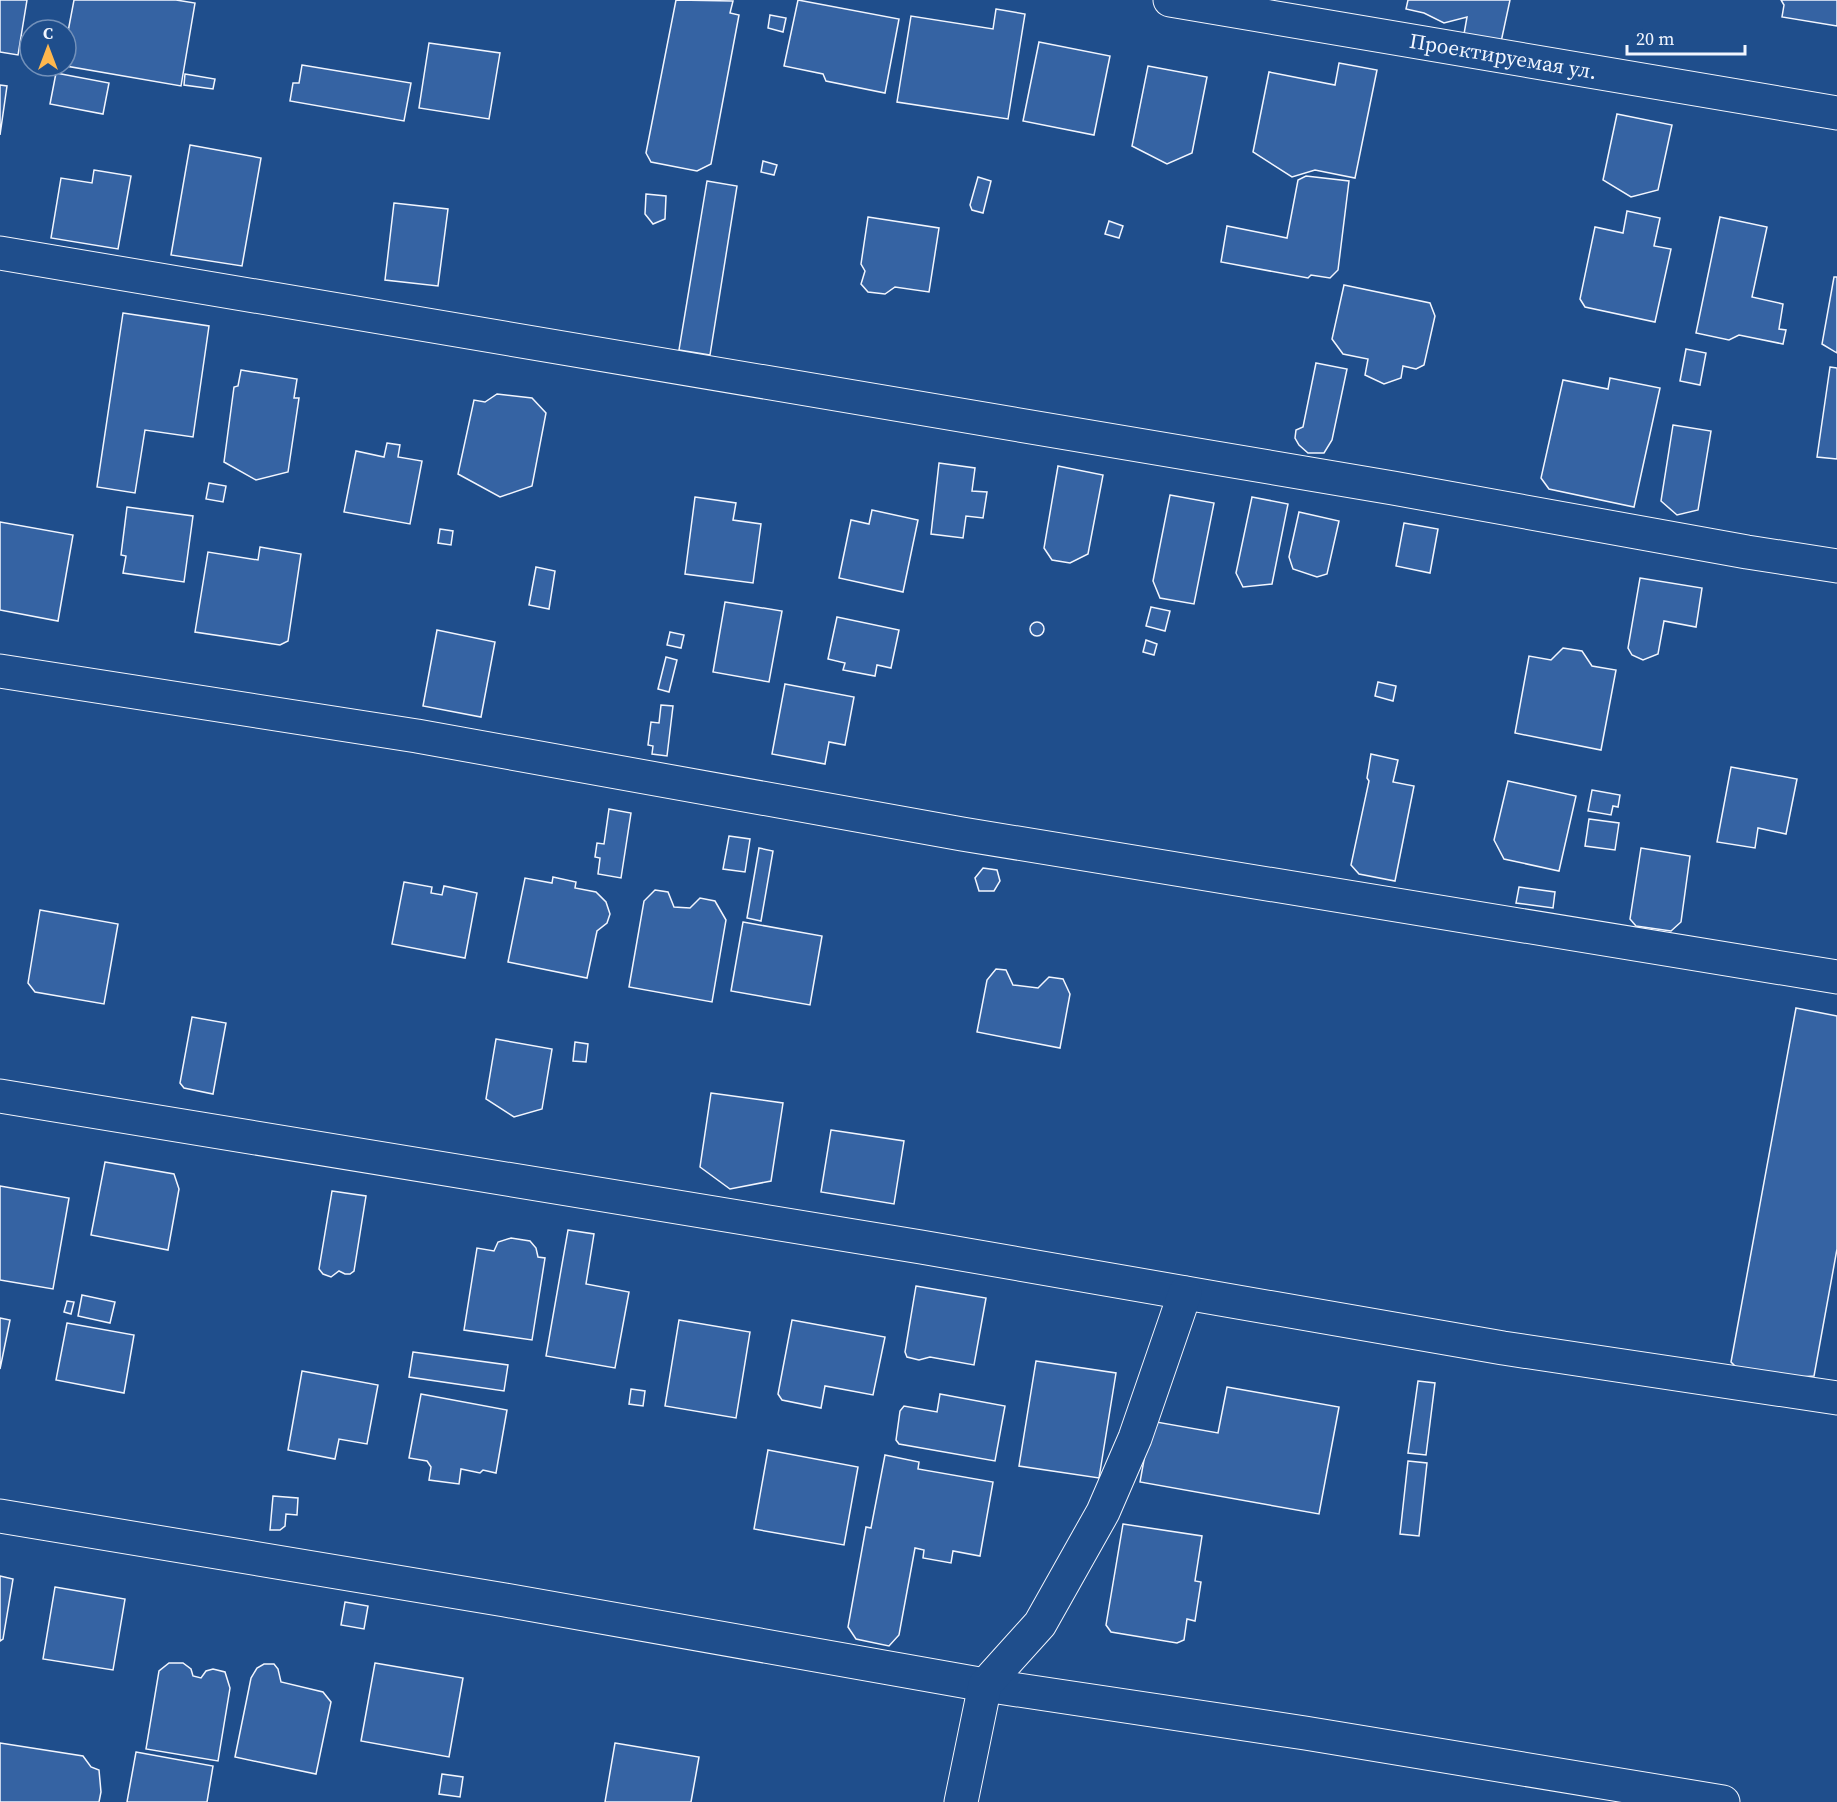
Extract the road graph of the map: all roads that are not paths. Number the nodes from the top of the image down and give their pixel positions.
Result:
1 (1170, 0) edge
2 (1837, 113) edge
3 (0, 253) edge
4 (1837, 566) edge
5 (0, 670) edge
6 (1837, 977) edge
7 (0, 1096) edge
8 (1185, 1293) junction
9 (1837, 1398) edge
10 (0, 1516) edge
11 (985, 1685) junction
12 (961, 1802) edge
13 (1724, 1802) edge

1 - 2 street, Проектируемая ул.
3 - 4 street
5 - 6 street
7 - 8 street
8 - 9 street
8 - 11 street
10 - 11 street
11 - 12 street
11 - 13 street

